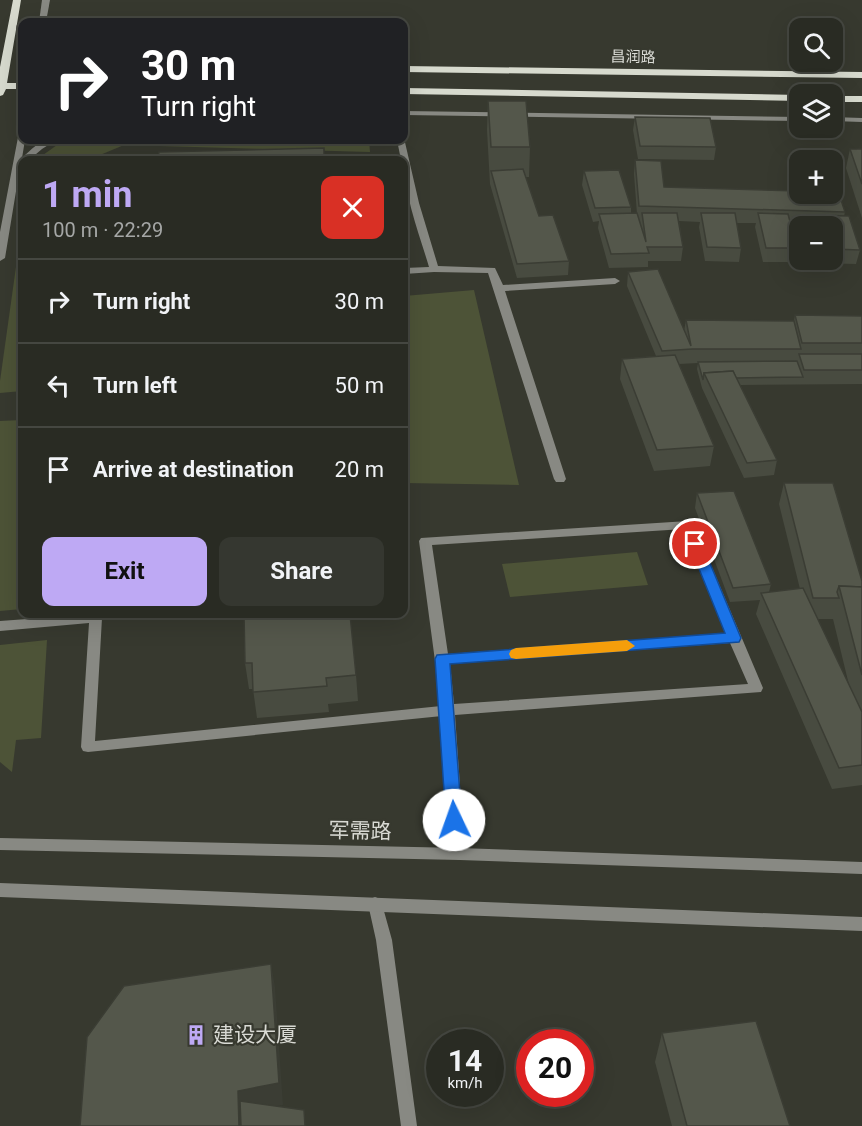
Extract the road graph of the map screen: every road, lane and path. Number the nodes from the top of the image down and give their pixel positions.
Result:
1 (17, 0) edge
2 (46, 0) edge
3 (44, 18) edge
4 (7, 63) edge
5 (408, 69) edge
6 (862, 75) edge
7 (18, 86) edge
8 (0, 88) edge
9 (408, 91) edge
10 (789, 98) edge
11 (843, 99) edge
12 (862, 99) edge
13 (408, 113) edge
14 (789, 119) edge
15 (843, 119) edge
16 (862, 120) edge
17 (45, 144) edge
18 (30, 156) edge
19 (408, 172) edge
20 (18, 178) edge
21 (408, 203) edge
22 (415, 203) junction
23 (0, 258) edge
24 (434, 269) junction
25 (408, 271) edge
26 (615, 281) dead end
27 (498, 288) junction
28 (560, 479) dead end
29 (78, 618) edge
30 (97, 618) edge
31 (0, 626) edge
32 (734, 638) junction
33 (443, 659) junction
34 (448, 710) junction
35 (0, 844) edge
36 (460, 854) junction
37 (862, 868) edge
38 (0, 890) edge
39 (375, 904) junction
40 (862, 924) edge
41 (409, 1126) edge

1 - 4 main road
2 - 3 street
4 - 8 main road
5 - 6 main road, 昌润路
7 - 8 main road
9 - 10 main road
11 - 12 main road
13 - 14 street
15 - 16 street
17 - 18 street
19 - 22 street
20 - 23 street
21 - 22 street
22 - 24 street
24 - 25 street
24 - 27 street
26 - 27 street
27 - 28 street
29 - 31 street
30 - 34 street
32 - 33 street
32 - 33 street
32 - 34 street
33 - 34 street
34 - 36 street
35 - 36 street, 军需路
36 - 37 street, 军需路
38 - 39 street
39 - 40 street
39 - 41 street

